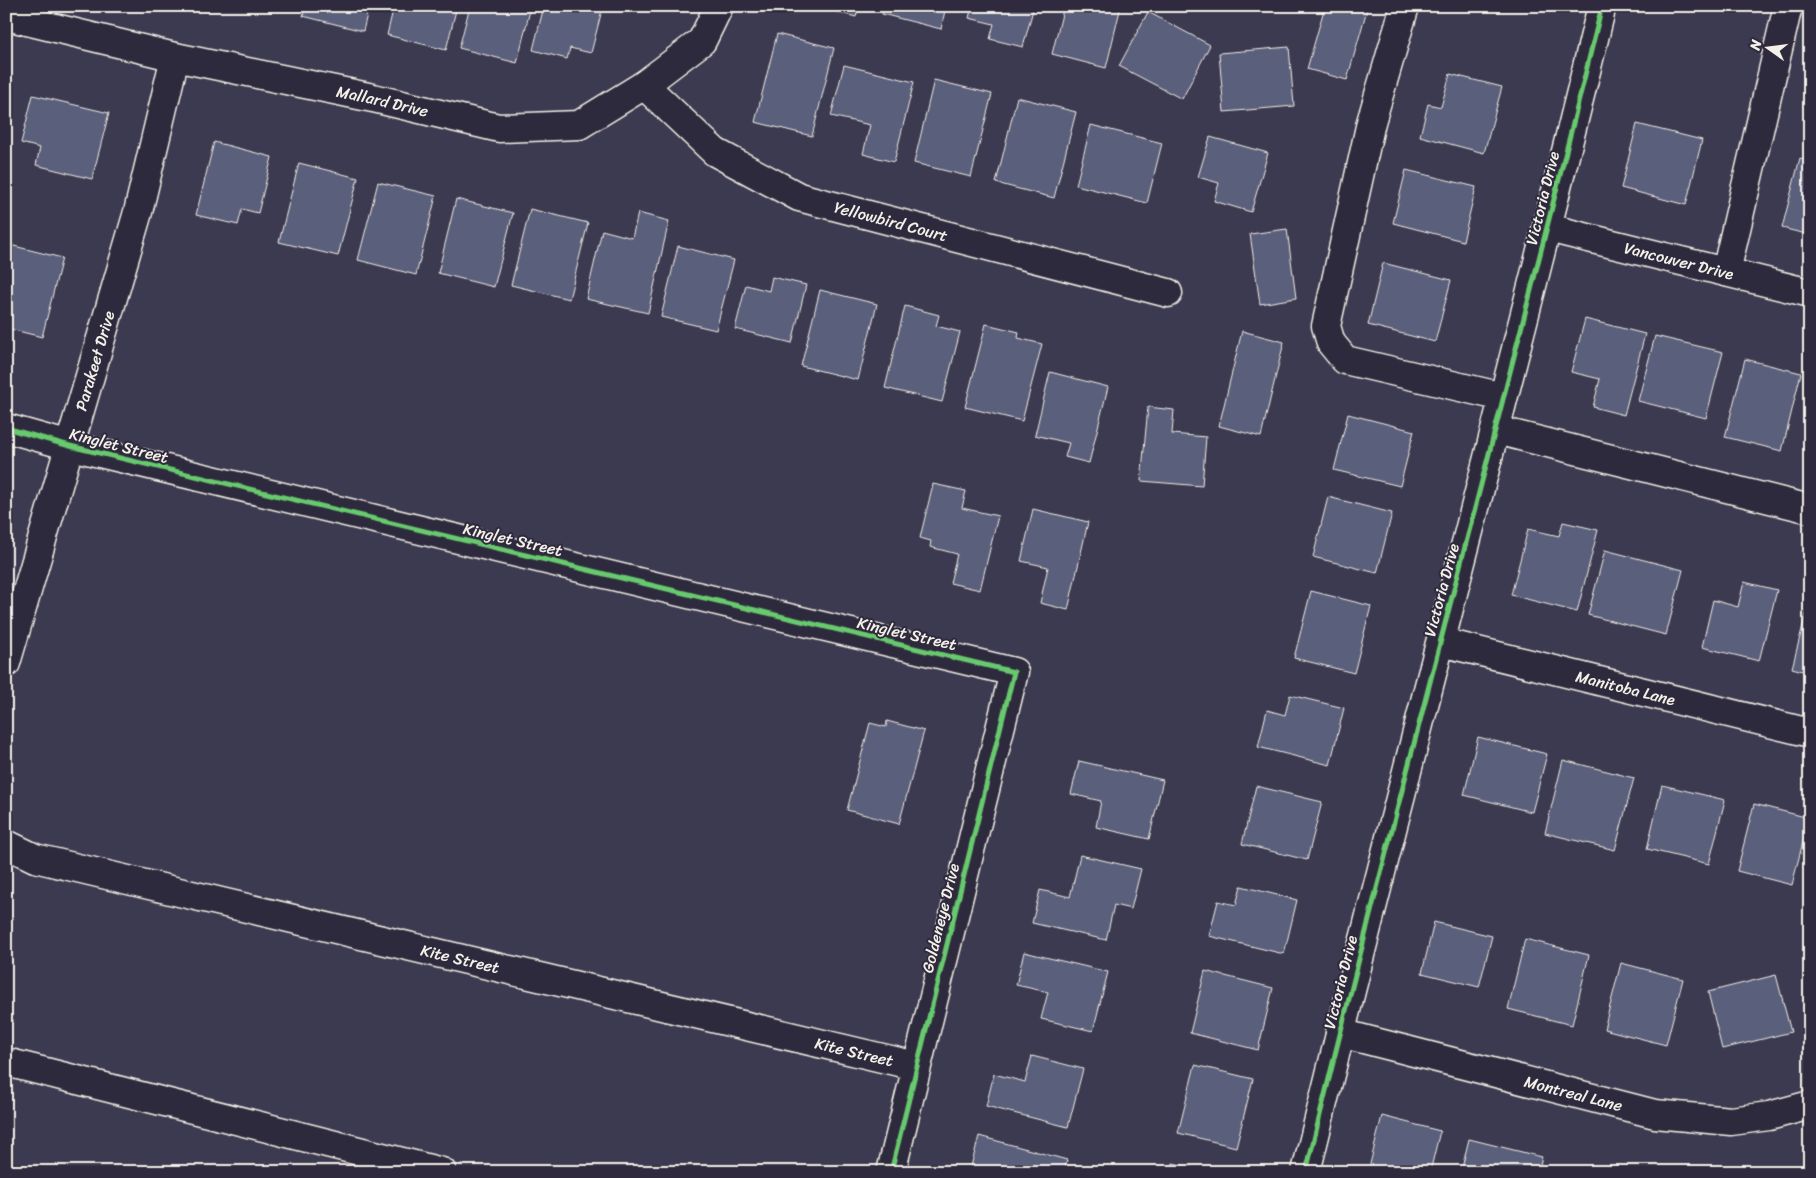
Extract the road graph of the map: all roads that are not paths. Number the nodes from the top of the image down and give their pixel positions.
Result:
1 (719, 6) edge
2 (1405, 6) edge
3 (1788, 6) edge
4 (1600, 14) dead end
5 (6, 16) edge
6 (175, 57) junction
7 (644, 85) junction
8 (1548, 228) junction
9 (1726, 272) junction
10 (1810, 292) edge
11 (1168, 293) dead end
12 (1503, 397) junction
13 (6, 428) edge
14 (1496, 430) junction
15 (70, 446) junction
16 (1810, 509) edge
17 (1441, 642) junction
18 (6, 663) edge
19 (1014, 672) joint
20 (1810, 733) edge
21 (6, 844) edge
22 (1340, 1033) junction
23 (6, 1062) edge
24 (916, 1066) junction
25 (1810, 1105) edge
26 (442, 1172) edge
27 (891, 1172) edge
28 (1306, 1172) edge

1 - 7 street, Mallard Drive
2 - 12 street
3 - 9 street
4 - 8 street, Victoria Drive
5 - 6 street, Mallard Drive
6 - 7 street, Mallard Drive
6 - 15 street, Parakeet Drive
7 - 11 street, Yellowbird Court
8 - 9 street, Vancouver Drive
8 - 12 street, Victoria Drive
9 - 10 street, Vancouver Drive
12 - 14 street, Victoria Drive
13 - 15 street, Kinglet Street
14 - 16 street
14 - 17 street, Victoria Drive
15 - 18 street, Parakeet Drive
15 - 19 street, Kinglet Street
17 - 20 street, Manitoba Lane
17 - 22 street, Victoria Drive
19 - 24 street, Goldeneye Drive
21 - 24 street, Kite Street
22 - 25 street, Montreal Lane
22 - 28 street, Victoria Drive
23 - 26 street
24 - 27 street, Goldeneye Drive

